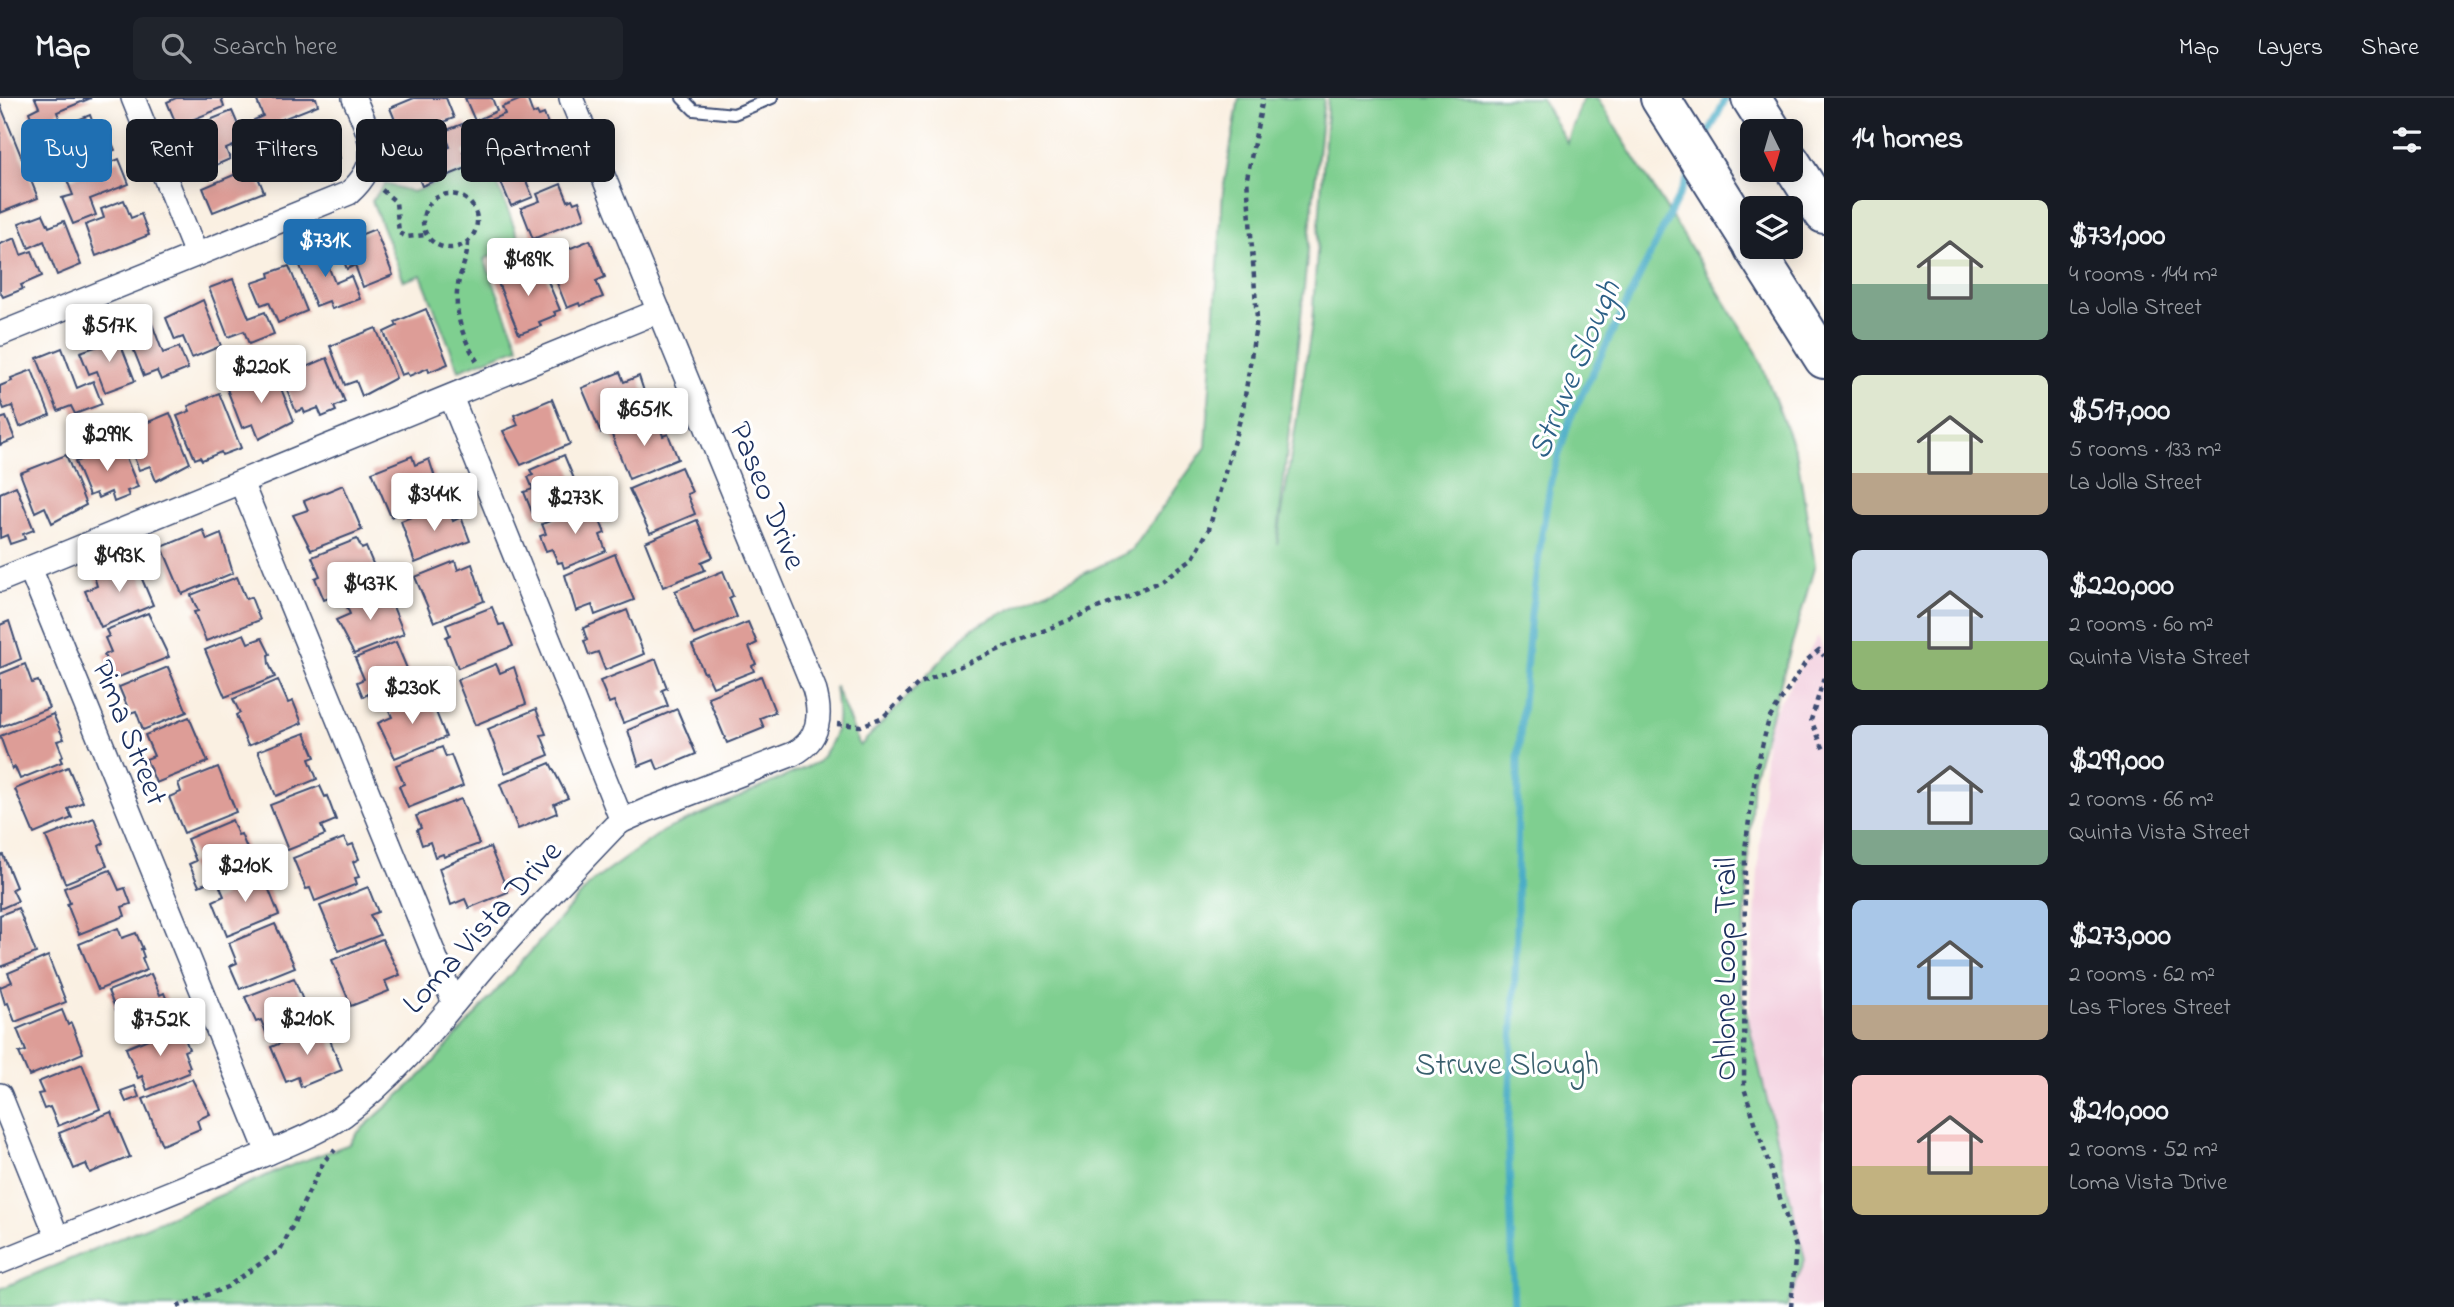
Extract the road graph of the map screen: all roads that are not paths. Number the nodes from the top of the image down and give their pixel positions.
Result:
1 (133, 98) edge
2 (354, 98) edge
3 (571, 98) edge
4 (682, 98) edge
5 (772, 98) edge
6 (1660, 98) edge
7 (1751, 98) edge
8 (1764, 119) edge
9 (1803, 181) edge
10 (1824, 214) edge
11 (1740, 224) edge
12 (196, 254) junction
13 (1762, 259) edge
14 (659, 311) junction
15 (0, 334) edge
16 (1824, 359) edge
17 (451, 397) junction
18 (241, 482) junction
19 (30, 568) junction
20 (0, 580) edge
21 (818, 723) joint
22 (622, 821) junction
23 (454, 1003) junction
24 (0, 1095) edge
25 (268, 1153) junction
26 (58, 1239) junction
27 (0, 1262) edge

1 - 12 street
2 - 12 street
3 - 14 street, Paseo Drive
4 - 5 lane
6 - 11 highway
7 - 8 highway
9 - 10 highway
12 - 15 street
13 - 16 highway
14 - 17 street
14 - 21 street, Paseo Drive
17 - 18 street
17 - 22 street
18 - 19 street
18 - 23 street
19 - 20 street
19 - 25 street, Pima Street
21 - 22 street, Loma Vista Drive
22 - 23 street, Loma Vista Drive
23 - 25 street, Loma Vista Drive
24 - 26 street
25 - 26 street, Loma Vista Drive
26 - 27 street, Loma Vista Drive

